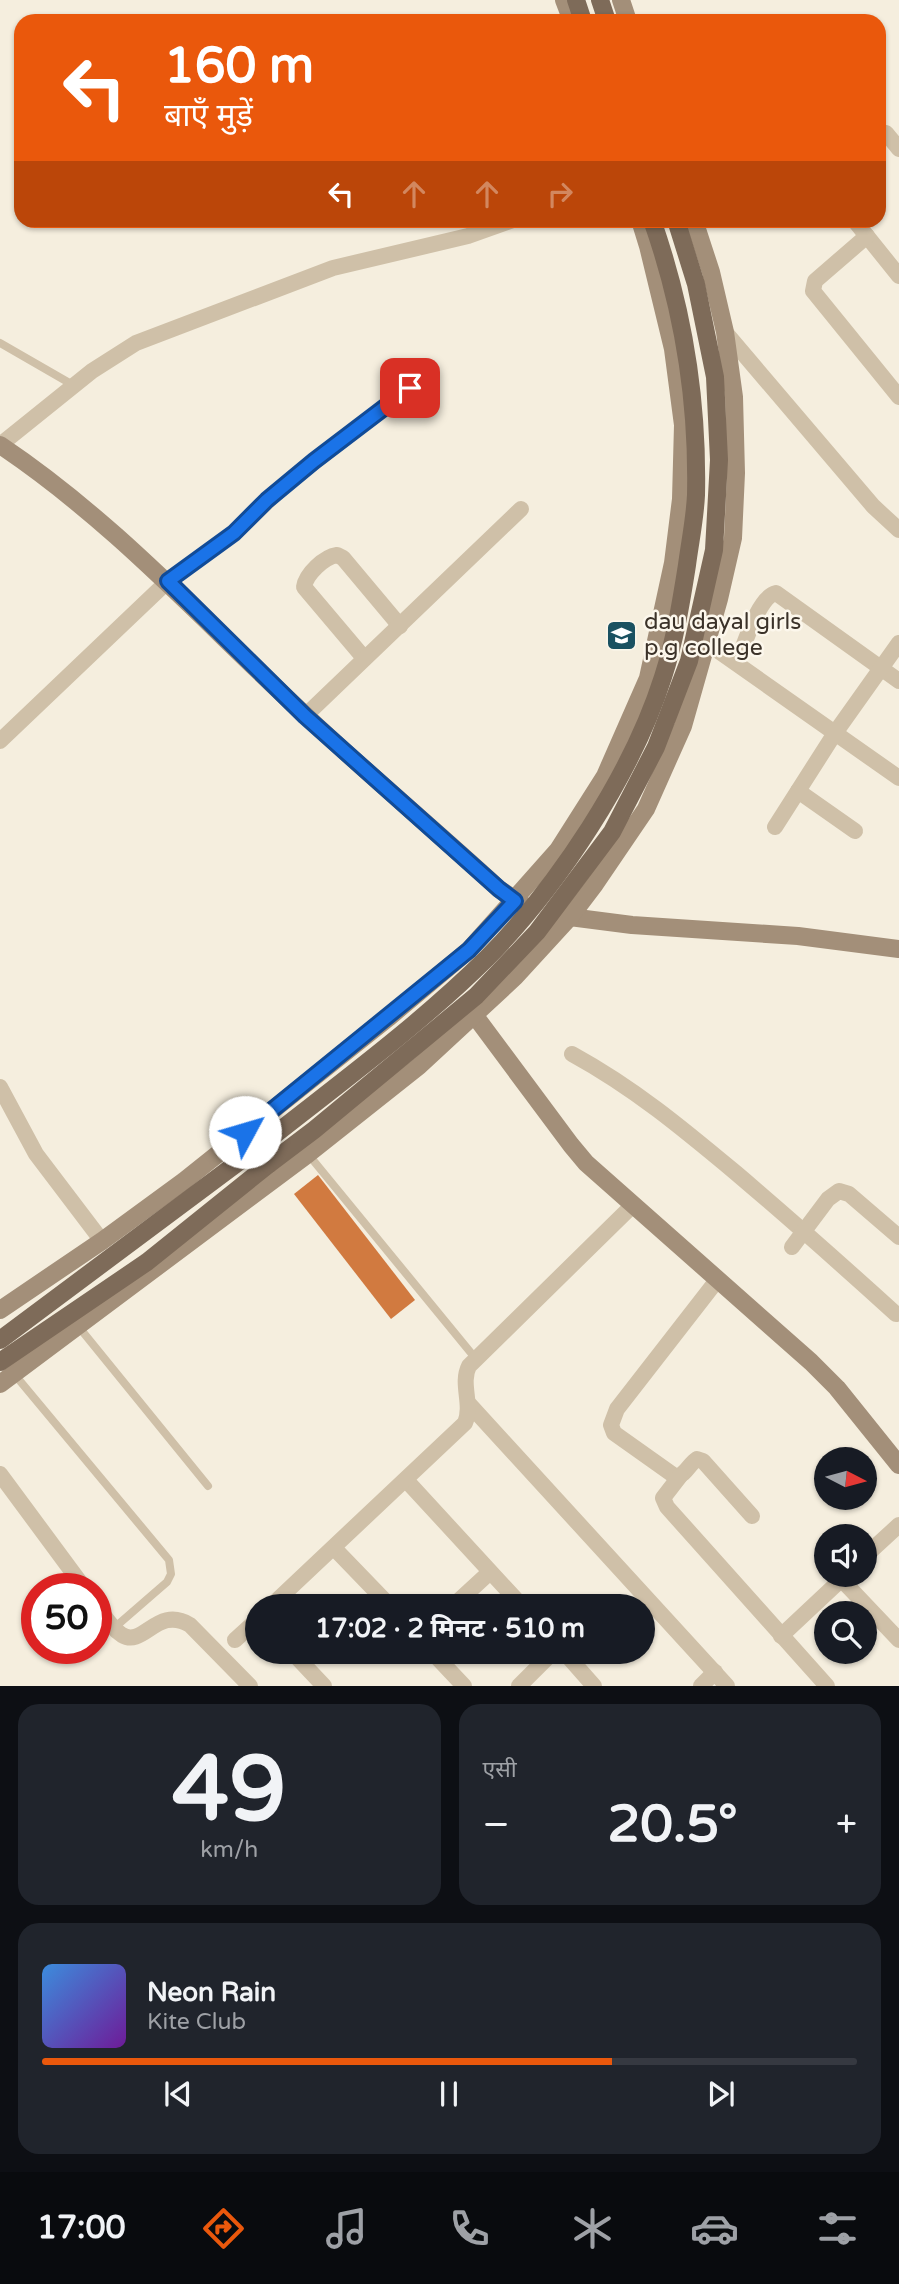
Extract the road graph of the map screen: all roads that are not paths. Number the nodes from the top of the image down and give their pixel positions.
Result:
1 (888, 132) edge
2 (899, 149) edge
3 (490, 228) edge
4 (642, 228) edge
5 (654, 228) edge
6 (678, 228) edge
7 (696, 228) edge
8 (860, 228) edge
9 (867, 236) junction
10 (899, 276) edge
11 (725, 332) junction
12 (0, 343) edge
13 (73, 386) junction
14 (410, 388) dead end
15 (899, 397) edge
16 (0, 445) edge
17 (522, 509) dead end
18 (899, 530) edge
19 (168, 581) junction
20 (400, 626) junction
21 (707, 643) junction
22 (899, 643) edge
23 (364, 658) junction
24 (737, 663) junction
25 (881, 669) junction
26 (899, 681) edge
27 (305, 716) junction
28 (835, 733) junction
29 (0, 741) edge
30 (899, 778) edge
31 (798, 791) junction
32 (775, 827) dead end
33 (855, 831) dead end
34 (515, 901) junction
35 (570, 916) junction
36 (899, 949) edge
37 (475, 1016) junction
38 (572, 1054) dead end
39 (0, 1087) edge
40 (308, 1154) junction
41 (633, 1205) junction
42 (804, 1230) junction
43 (899, 1237) edge
44 (102, 1241) junction
45 (792, 1247) dead end
46 (718, 1279) junction
47 (0, 1310) edge
48 (896, 1314) dead end
49 (78, 1326) junction
50 (0, 1340) edge
51 (476, 1359) junction
52 (0, 1362) edge
53 (7, 1379) edge
54 (469, 1404) junction
55 (899, 1465) edge
56 (0, 1475) edge
57 (680, 1476) junction
58 (406, 1480) junction
59 (208, 1486) dead end
60 (752, 1516) dead end
61 (899, 1525) edge
62 (877, 1545) edge
63 (334, 1548) junction
64 (490, 1572) junction
65 (73, 1573) edge
66 (832, 1587) edge
67 (852, 1587) edge
68 (284, 1594) edge
69 (378, 1594) edge
70 (466, 1594) edge
71 (511, 1594) edge
72 (112, 1625) edge
73 (114, 1628) junction
74 (245, 1631) edge
75 (781, 1636) junction
76 (235, 1640) dead end
77 (899, 1640) edge
78 (304, 1664) edge
79 (444, 1664) edge
80 (541, 1664) edge
81 (575, 1664) edge
82 (715, 1672) junction
83 (250, 1685) edge
84 (324, 1685) edge
85 (464, 1685) edge
86 (519, 1685) edge
87 (594, 1685) edge
88 (701, 1685) edge
89 (727, 1685) edge
90 (827, 1685) edge

1 - 2 street
3 - 13 street
4 - 34 main road
5 - 50 main road, bridge
6 - 52 main road, bridge
7 - 11 main road
8 - 9 street
9 - 10 street
9 - 15 street
11 - 18 street
11 - 21 main road
12 - 13 lane
13 - 16 street
14 - 19 street
16 - 19 main road
17 - 20 street
19 - 27 main road
19 - 29 street
20 - 23 street
20 - 23 street
21 - 24 street
21 - 35 main road
22 - 25 street
23 - 27 street
24 - 25 street
24 - 28 street
25 - 26 street
25 - 28 street
27 - 34 main road
28 - 30 street
28 - 31 street
31 - 32 street
31 - 33 street
34 - 35 main road
34 - 44 main road
35 - 36 main road
35 - 37 main road
37 - 40 main road
37 - 41 main road
38 - 42 street
39 - 44 street
40 - 49 main road
40 - 51 lane
41 - 46 main road
41 - 51 street
42 - 43 street
42 - 45 street
42 - 48 street
44 - 47 main road
46 - 55 main road
46 - 57 street
49 - 53 main road
49 - 59 lane
51 - 54 street
53 - 73 lane
54 - 58 street
54 - 82 street
56 - 65 street
57 - 60 street
57 - 75 street
58 - 63 street
58 - 64 street
61 - 62 street
63 - 68 street
63 - 69 street
64 - 70 street
64 - 71 street
66 - 75 street
67 - 77 street
72 - 73 street
73 - 83 street
74 - 76 street
75 - 90 street
78 - 84 street
79 - 85 street
80 - 86 street
81 - 87 street
82 - 88 street
82 - 89 street

